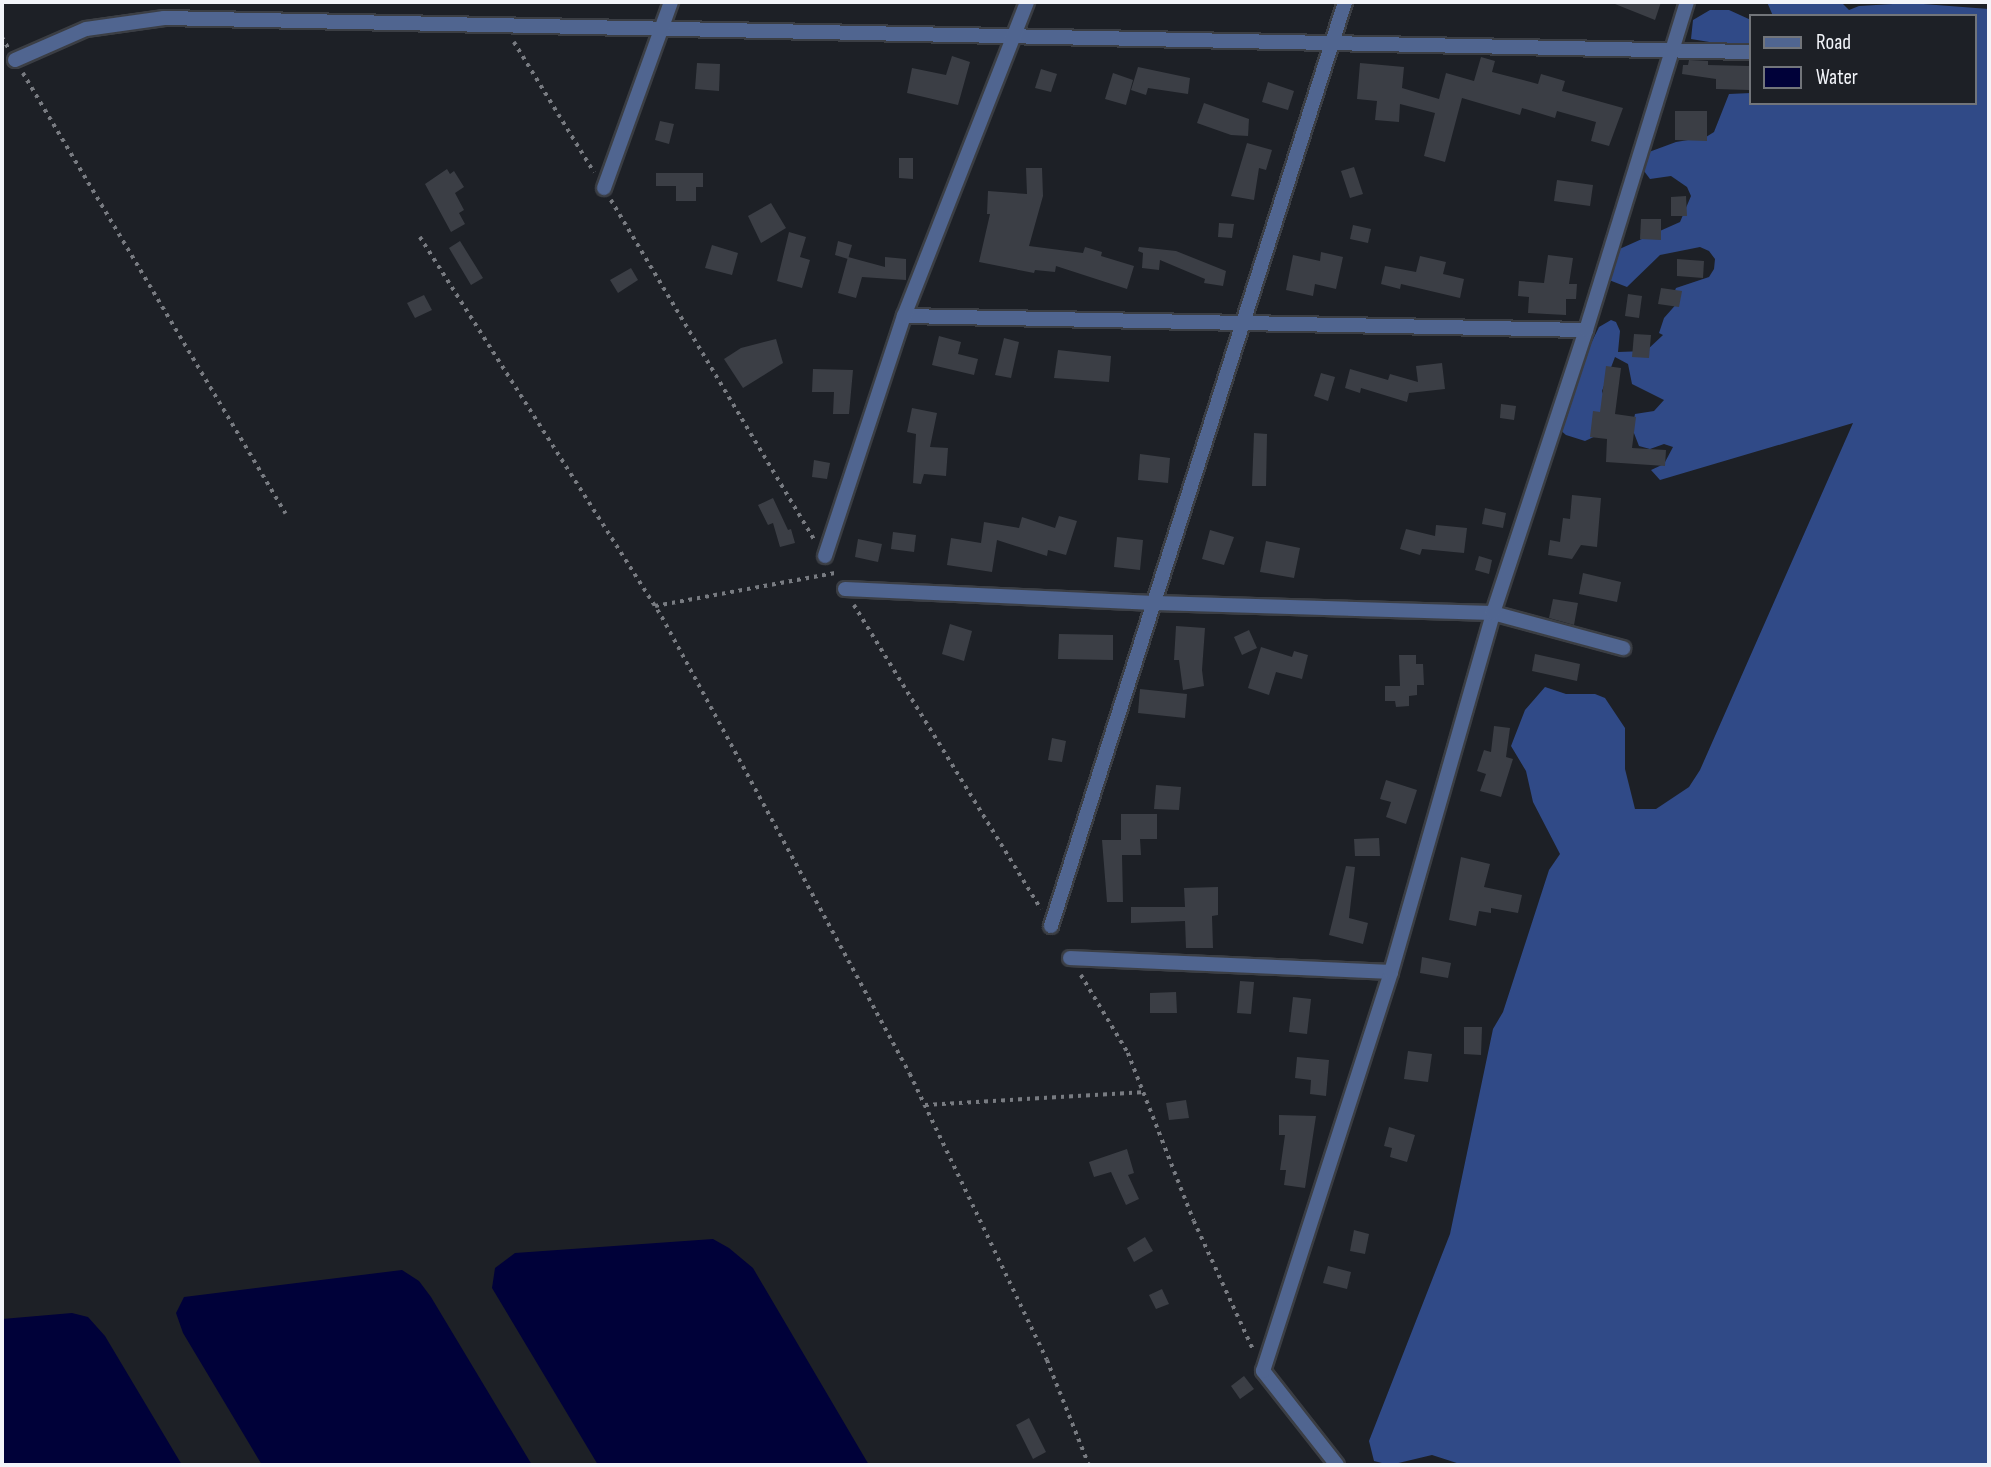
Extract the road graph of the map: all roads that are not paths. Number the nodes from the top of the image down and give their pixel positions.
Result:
1 (671, 2) edge
2 (1027, 2) edge
3 (1345, 2) edge
4 (1687, 2) edge
5 (659, 31) junction
6 (1015, 37) junction
7 (1332, 41) junction
8 (1671, 52) junction
9 (1750, 52) edge
10 (15, 60) road end
11 (604, 188) road end
12 (904, 316) junction
13 (1241, 323) junction
14 (1586, 330) junction
15 (825, 556) road end
16 (845, 589) road end
17 (1155, 603) junction
18 (1493, 614) junction
19 (1623, 648) dead end
20 (1051, 926) road end
21 (1070, 958) road end
22 (1391, 972) junction
23 (1336, 1465) edge

1 - 5 street
2 - 6 street
3 - 7 street
4 - 8 street
5 - 6 street
5 - 10 street
5 - 11 street
6 - 7 street
6 - 12 street
7 - 8 street
7 - 13 street
8 - 9 street
8 - 14 street
12 - 13 street
12 - 15 street
13 - 14 street
13 - 17 street
14 - 18 street
16 - 17 street
17 - 18 street
17 - 20 street
18 - 19 street
18 - 22 street
21 - 22 street
22 - 23 street

